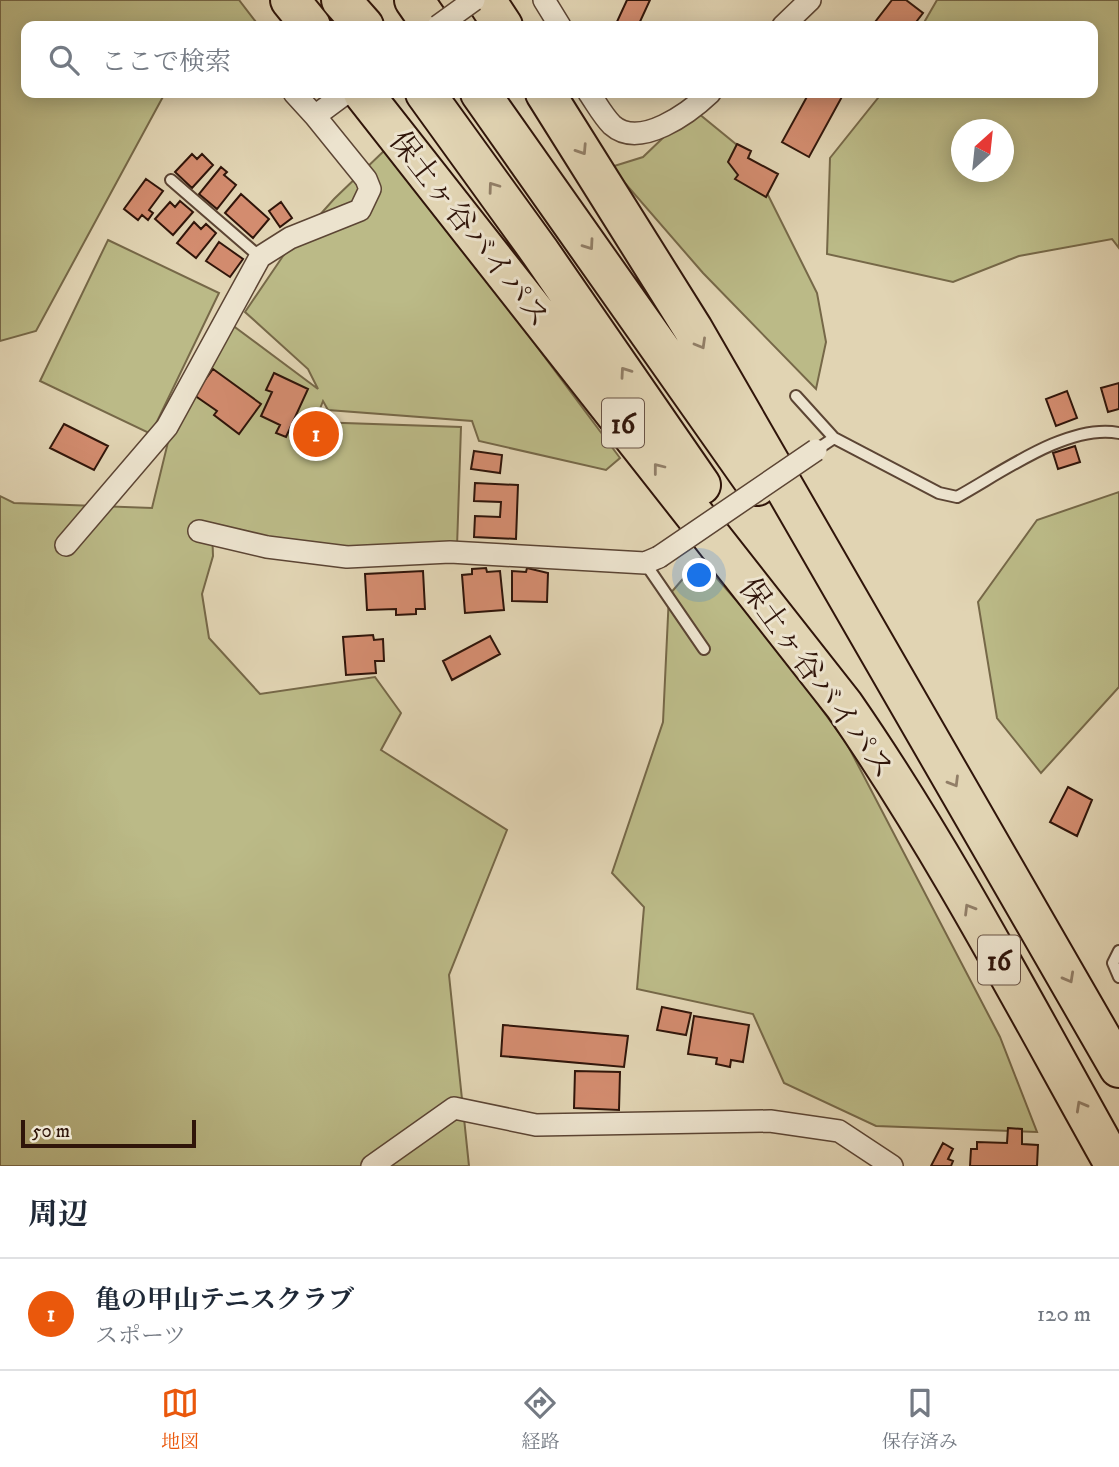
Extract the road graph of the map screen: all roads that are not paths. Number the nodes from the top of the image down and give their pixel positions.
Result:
1 (290, 0) edge
2 (341, 0) edge
3 (358, 0) edge
4 (414, 0) edge
5 (432, 0) edge
6 (474, 0) edge
7 (486, 0) edge
8 (544, 0) edge
9 (810, 0) edge
10 (307, 21) edge
11 (359, 21) edge
12 (373, 21) edge
13 (429, 21) edge
14 (445, 21) edge
15 (446, 21) edge
16 (500, 21) edge
17 (557, 21) edge
18 (788, 21) edge
19 (300, 98) edge
20 (339, 98) edge
21 (367, 98) edge
22 (484, 98) edge
23 (492, 98) edge
24 (548, 98) edge
25 (593, 98) edge
26 (704, 98) edge
27 (428, 99) edge
28 (319, 113) junction
29 (535, 169) junction
30 (171, 180) dead end
31 (260, 257) junction
32 (796, 396) dead end
33 (1119, 433) edge
34 (825, 444) junction
35 (199, 531) dead end
36 (66, 545) dead end
37 (652, 560) junction
38 (704, 649) dead end
39 (919, 723) junction
40 (879, 756) junction
41 (1119, 951) edge
42 (1119, 977) edge
43 (1119, 1068) edge
44 (372, 1166) edge
45 (892, 1166) edge
46 (1115, 1166) edge

1 - 10 highway
2 - 11 highway
3 - 12 highway
4 - 13 highway
5 - 15 highway
6 - 14 street, bridge
7 - 16 highway
8 - 17 street
9 - 18 street
19 - 28 street
20 - 28 street
40 -> 21 highway, 保土ヶ谷バイパス / 16
22 - 29 highway, 16
23 - 29 highway, 16
24 -> 39 highway, 保土ヶ谷バイパス / 16
25 - 26 street
40 -> 27 highway, 16
28 - 31 street
29 -> 39 highway, 16
30 - 31 lane
31 - 36 street
32 - 34 lane
33 - 34 lane
34 - 37 street, bridge
35 - 37 street
37 - 38 lane
39 -> 43 highway, 保土ヶ谷バイパス / 16
46 -> 40 highway, 保土ヶ谷バイパス / 16
41 - 42 lane
44 - 45 street

